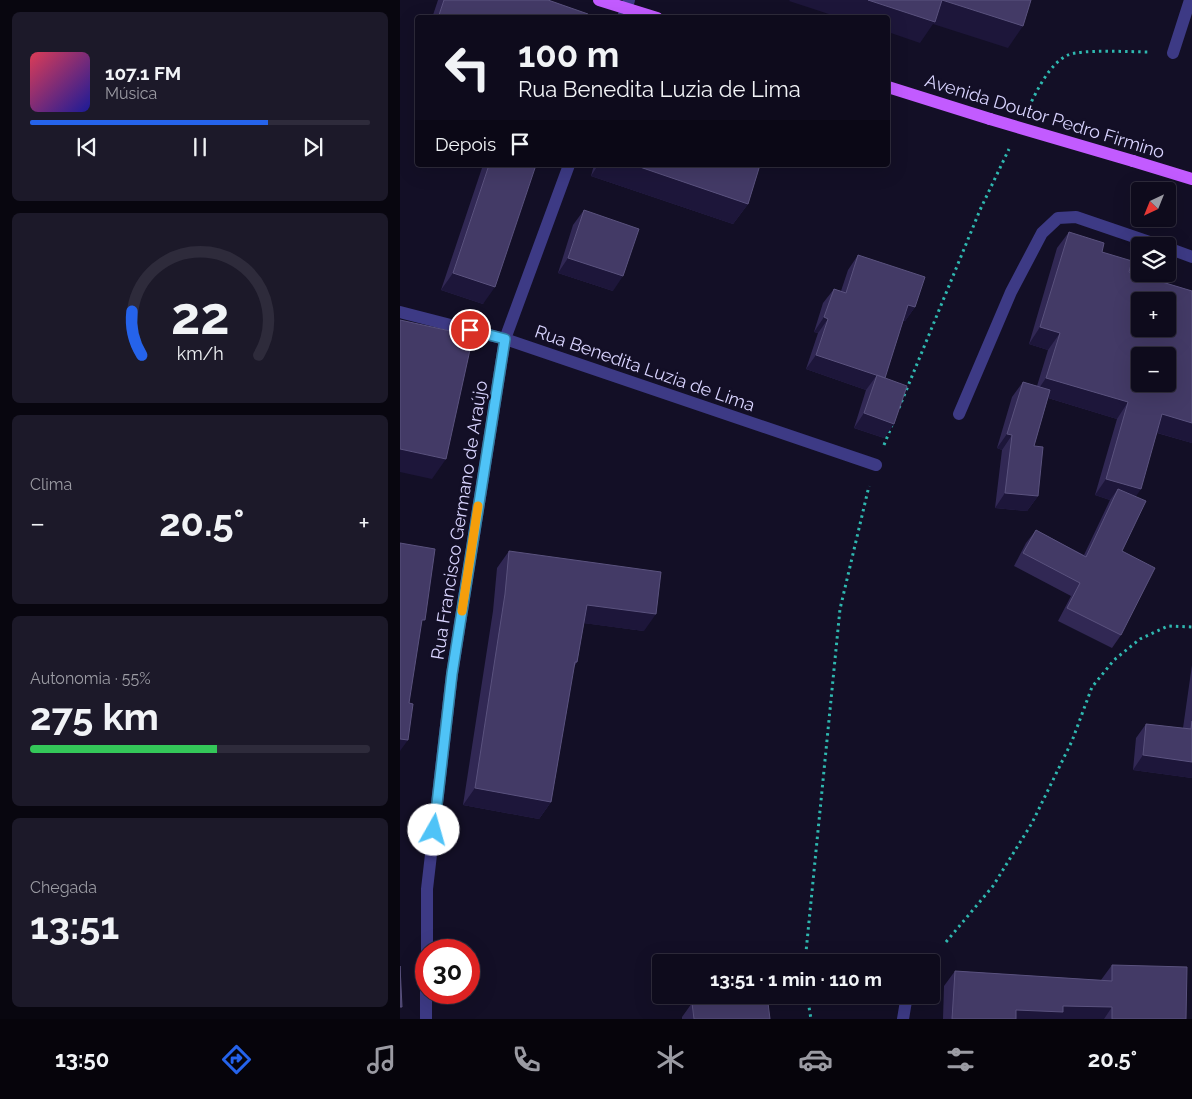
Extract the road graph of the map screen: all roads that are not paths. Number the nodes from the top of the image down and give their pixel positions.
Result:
1 (599, 0) edge
2 (1190, 0) edge
3 (626, 9) edge
4 (647, 15) edge
5 (1173, 52) road end
6 (890, 88) edge
7 (568, 167) edge
8 (1192, 179) edge
9 (1135, 237) edge
10 (1176, 251) edge
11 (1192, 257) edge
12 (400, 312) edge
13 (505, 339) junction
14 (959, 414) dead end
15 (876, 465) road end
16 (427, 939) edge
17 (426, 1004) edge
18 (906, 1004) edge
19 (426, 1019) edge
20 (903, 1019) edge

1 - 3 main road
2 - 5 street
3 - 4 main road
6 - 8 main road, Avenida Doutor Pedro Firmino, bridge
7 - 13 street, Rua Francisco Germano de Araújo
9 - 14 street
10 - 11 street
12 - 13 street, Rua Benedita Luzia de Lima
13 - 15 street, Rua Benedita Luzia de Lima
13 - 16 street, Rua Francisco Germano de Araújo
17 - 19 street
18 - 20 street

